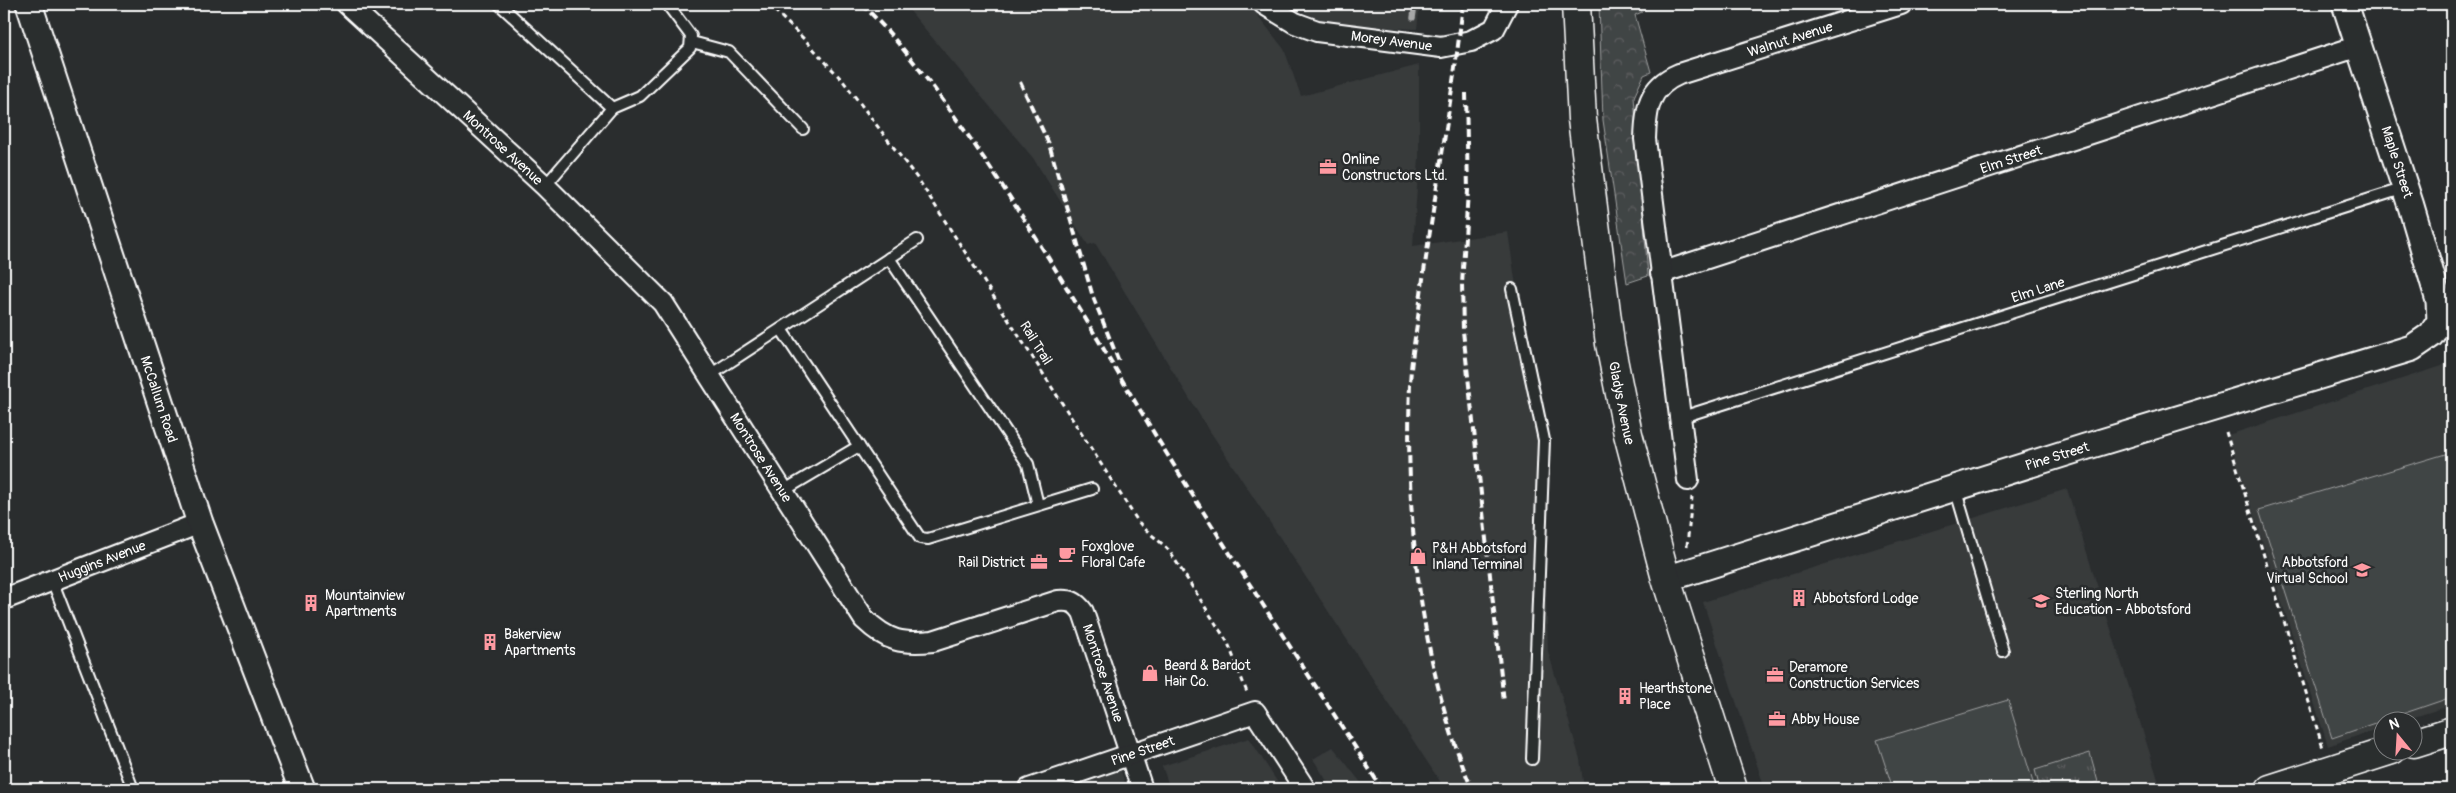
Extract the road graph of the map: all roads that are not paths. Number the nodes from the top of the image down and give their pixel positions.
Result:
1 (29, 4) edge
2 (347, 4) edge
3 (499, 4) edge
4 (667, 4) edge
5 (1264, 4) edge
6 (1507, 4) edge
7 (1576, 4) edge
8 (1901, 4) edge
9 (2345, 4) edge
10 (692, 42) junction
11 (2359, 46) junction
12 (612, 108) junction
13 (803, 129) dead end
14 (545, 186) junction
15 (2405, 188) junction
16 (917, 240) dead end
17 (889, 258) junction
18 (1661, 273) junction
19 (1512, 289) dead end
20 (2440, 321) joint
21 (781, 329) junction
22 (710, 375) junction
23 (1679, 418) junction
24 (858, 446) junction
25 (1688, 480) road end
26 (1955, 488) junction
27 (1092, 489) dead end
28 (783, 491) junction
29 (1038, 505) junction
30 (200, 523) junction
31 (1666, 579) junction
32 (52, 580) junction
33 (4, 599) edge
34 (2003, 652) dead end
35 (2452, 731) edge
36 (2424, 741) edge
37 (1130, 755) junction
38 (2374, 756) edge
39 (1532, 759) dead end
40 (133, 789) edge
41 (302, 789) edge
42 (1029, 789) edge
43 (1142, 789) edge
44 (1305, 789) edge
45 (1733, 789) edge
46 (2270, 789) edge

1 - 30 street, McCallum Road
2 - 14 street, Montrose Avenue
3 - 12 lane
4 - 10 lane
5 - 6 street, Morey Avenue
7 - 31 main road, Gladys Avenue
8 - 18 street, Walnut Avenue
9 - 11 street, Maple Street
10 - 12 lane
10 - 13 lane
11 - 15 street, Maple Street
11 - 18 street, Elm Street
12 - 14 lane
14 - 22 street, Montrose Avenue
15 - 20 street, Maple Street
15 - 23 lane, Elm Lane
16 - 17 lane
17 - 21 lane
17 - 29 lane
18 - 23 street
19 - 39 lane
20 - 26 street, Pine Street
21 - 22 lane
21 - 24 lane
22 - 28 street, Montrose Avenue
23 - 25 street
24 - 28 lane
24 - 29 lane
26 - 31 street, Pine Street
26 - 34 lane
27 - 29 lane
28 - 37 street, Montrose Avenue
30 - 32 street, Huggins Avenue
30 - 41 street, McCallum Road
31 - 45 main road, Gladys Avenue
32 - 33 street, Huggins Avenue
32 - 40 lane
35 - 36 main road
37 - 42 street, Pine Street
37 - 43 street, Montrose Avenue
37 - 44 street, Pine Street
38 - 46 main road

